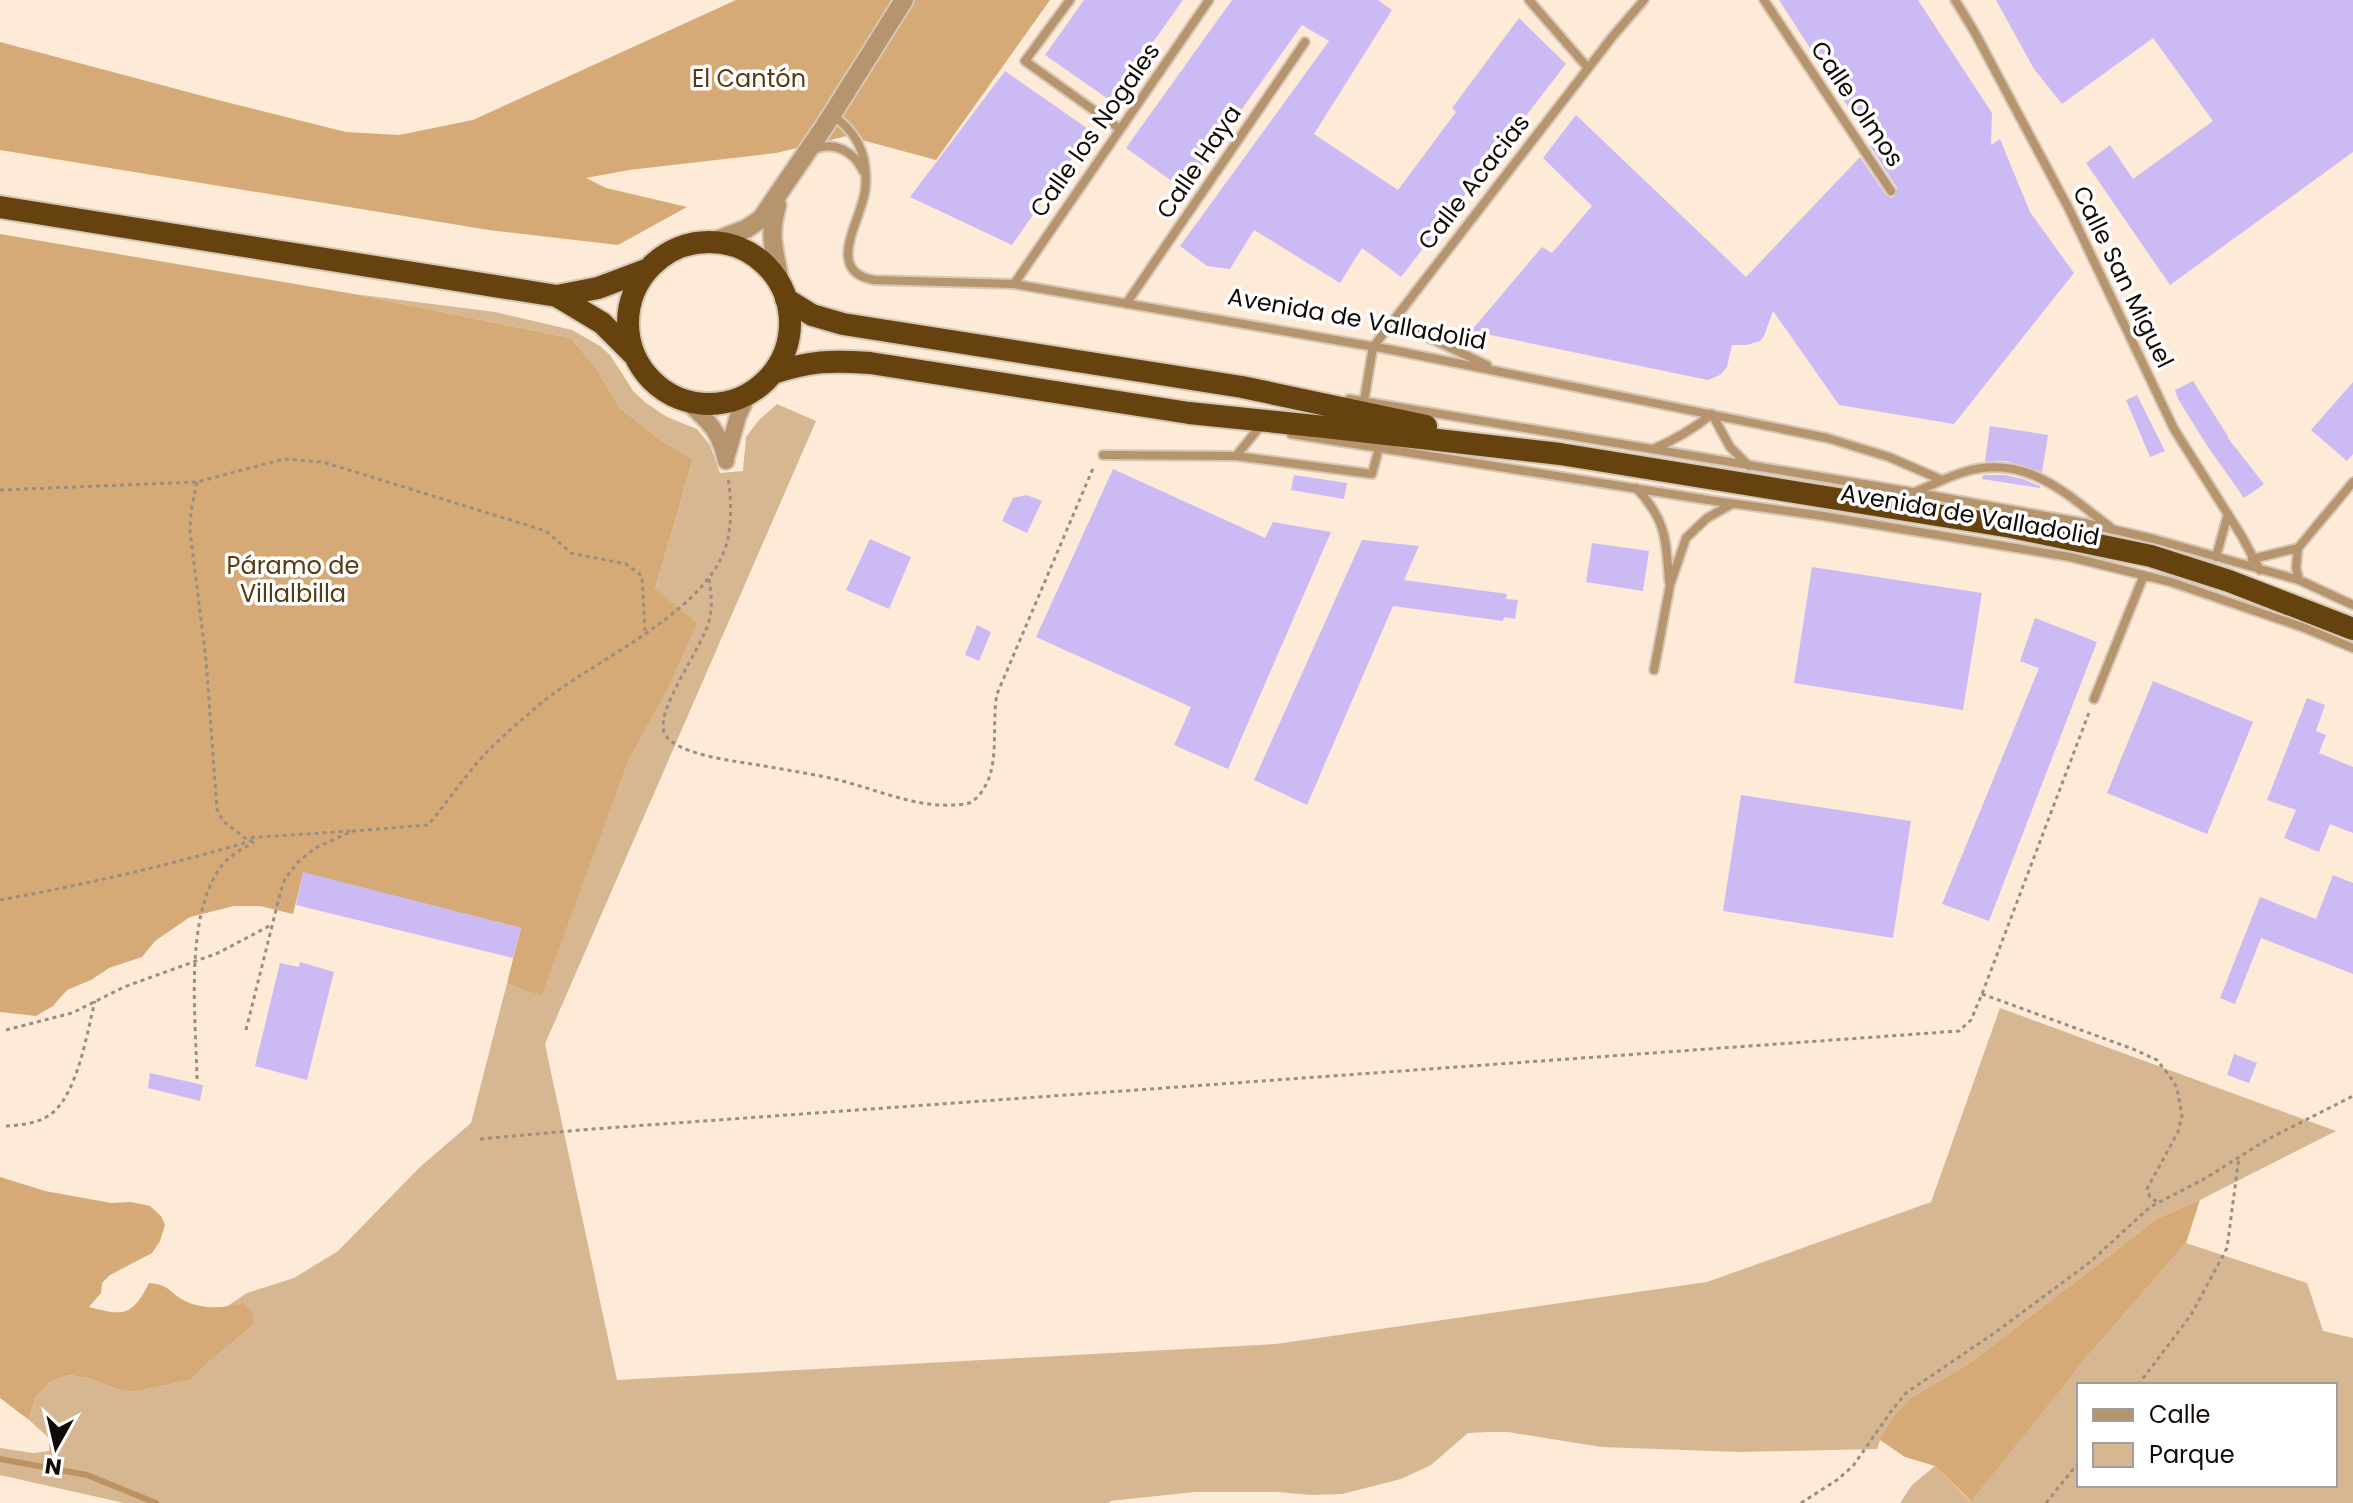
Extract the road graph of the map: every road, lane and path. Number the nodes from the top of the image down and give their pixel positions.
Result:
1 (904, 0) edge
2 (1070, 0) edge
3 (1209, 0) edge
4 (1529, 0) edge
5 (1644, 0) edge
6 (1764, 0) edge
7 (1955, 0) edge
8 (1305, 42) dead end
9 (1588, 68) junction
10 (828, 121) junction
11 (1120, 129) junction
12 (832, 146) junction
13 (806, 154) junction
14 (865, 175) junction
15 (1891, 191) dead end
16 (779, 195) junction
17 (0, 207) edge
18 (712, 242) junction
19 (646, 270) junction
20 (1014, 284) junction
21 (783, 292) junction
22 (557, 296) junction
23 (1126, 304) junction
24 (1393, 321) junction
25 (1373, 347) junction
26 (634, 355) junction
27 (1498, 371) junction
28 (773, 373) junction
29 (1202, 381) junction
30 (749, 393) junction
31 (685, 400) junction
32 (1364, 401) junction
33 (1189, 413) junction
34 (1712, 414) junction
35 (1258, 429) junction
36 (1379, 448) junction
37 (1652, 449) junction
38 (1560, 454) junction
39 (1103, 455) joint
40 (1236, 456) junction
41 (726, 461) junction
42 (1749, 466) junction
43 (1942, 480) junction
44 (197, 482) junction
45 (2353, 482) edge
46 (1635, 487) junction
47 (0, 490) edge
48 (1912, 492) junction
49 (1733, 503) junction
50 (2228, 514) junction
51 (2114, 530) junction
52 (2298, 548) junction
53 (2216, 557) junction
54 (2254, 558) junction
55 (2239, 564) junction
56 (2260, 570) junction
57 (2144, 575) junction
58 (709, 579) junction
59 (2299, 580) junction
60 (1670, 585) junction
61 (2353, 605) edge
62 (2353, 629) edge
63 (645, 633) junction
64 (2353, 648) edge
65 (1654, 670) dead end
66 (2094, 699) joint
67 (353, 831) junction
68 (260, 838) junction
69 (0, 900) edge
70 (271, 925) junction
71 (194, 962) junction
72 (1982, 994) junction
73 (95, 1001) junction
74 (6, 1030) dead end
75 (246, 1030) dead end
76 (197, 1079) dead end
77 (2353, 1096) edge
78 (6, 1126) dead end
79 (480, 1139) dead end
80 (2239, 1157) junction
81 (2159, 1203) junction
82 (2140, 1383) edge
83 (2077, 1464) edge
84 (1801, 1503) edge
85 (2046, 1503) edge

1 - 10 street
2 - 11 lane
3 - 11 lane, Calle los Nogales
4 - 9 lane
5 - 9 lane, Calle Acacias
6 - 15 lane, Calle Olmos
7 - 50 lane, Calle San Miguel
8 - 23 lane, Calle Haya
9 - 24 lane, Calle Acacias
10 - 12 lane
10 - 13 street
10 - 14 lane, Avenida de Valladolid
11 - 20 lane, Calle los Nogales
12 - 13 lane
12 - 14 lane
13 - 16 street
14 - 20 lane, Avenida de Valladolid
16 - 18 street
16 - 21 street
17 - 22 highway
18 - 19 highway
18 - 21 highway
19 - 22 highway
19 - 26 highway
20 - 23 lane, Avenida de Valladolid
21 - 28 highway
21 - 29 highway
22 - 26 highway
23 - 25 lane, Avenida de Valladolid
24 - 25 lane, Calle Acacias
24 - 27 lane
25 - 27 lane, Avenida de Valladolid
25 - 32 lane, Calle Acacias
26 - 31 highway
27 - 34 lane, Avenida de Valladolid
28 - 30 highway
28 - 33 highway
29 - 32 lane, Avenida de Valladolid
29 - 38 highway
30 - 31 highway
30 - 41 street
31 - 41 street
32 - 37 lane, Avenida de Valladolid
33 - 35 lane, Avenida de Valladolid
33 - 38 highway
34 - 37 lane
34 - 42 lane
34 - 43 lane, Avenida de Valladolid
35 - 36 lane, Avenida de Valladolid
35 - 40 lane
36 - 40 lane
36 - 46 lane, Avenida de Valladolid
37 - 42 lane, Avenida de Valladolid
38 - 62 highway, Avenida de Valladolid
39 - 40 lane
39 - 58 path
41 - 58 path
42 - 48 lane, Avenida de Valladolid
43 - 48 lane
43 - 51 lane
44 - 47 path
44 - 63 path
44 - 68 path
45 - 52 lane
46 - 49 lane, Avenida de Valladolid
46 - 60 lane
48 - 51 lane, Avenida de Valladolid
49 - 57 lane, Avenida de Valladolid
49 - 60 lane
50 - 53 lane
50 - 54 lane, Calle San Miguel
51 - 53 lane, Avenida de Valladolid
52 - 54 lane
52 - 59 lane
53 - 55 lane, Avenida de Valladolid
54 - 55 lane
54 - 56 lane, Calle San Miguel
55 - 56 lane, Avenida de Valladolid
56 - 59 lane, Avenida de Valladolid
57 - 64 lane, Avenida de Valladolid
57 - 66 lane
58 - 63 path
59 - 61 lane, Avenida de Valladolid
60 - 65 lane
63 - 67 path
66 - 72 path
67 - 68 path
67 - 70 path
68 - 69 path
68 - 71 path
70 - 71 path
70 - 75 path
71 - 73 path
71 - 76 path
72 - 79 path
72 - 81 path
73 - 74 path
73 - 78 path
77 - 80 path
80 - 81 path
80 - 82 path
81 - 84 path
83 - 85 path

